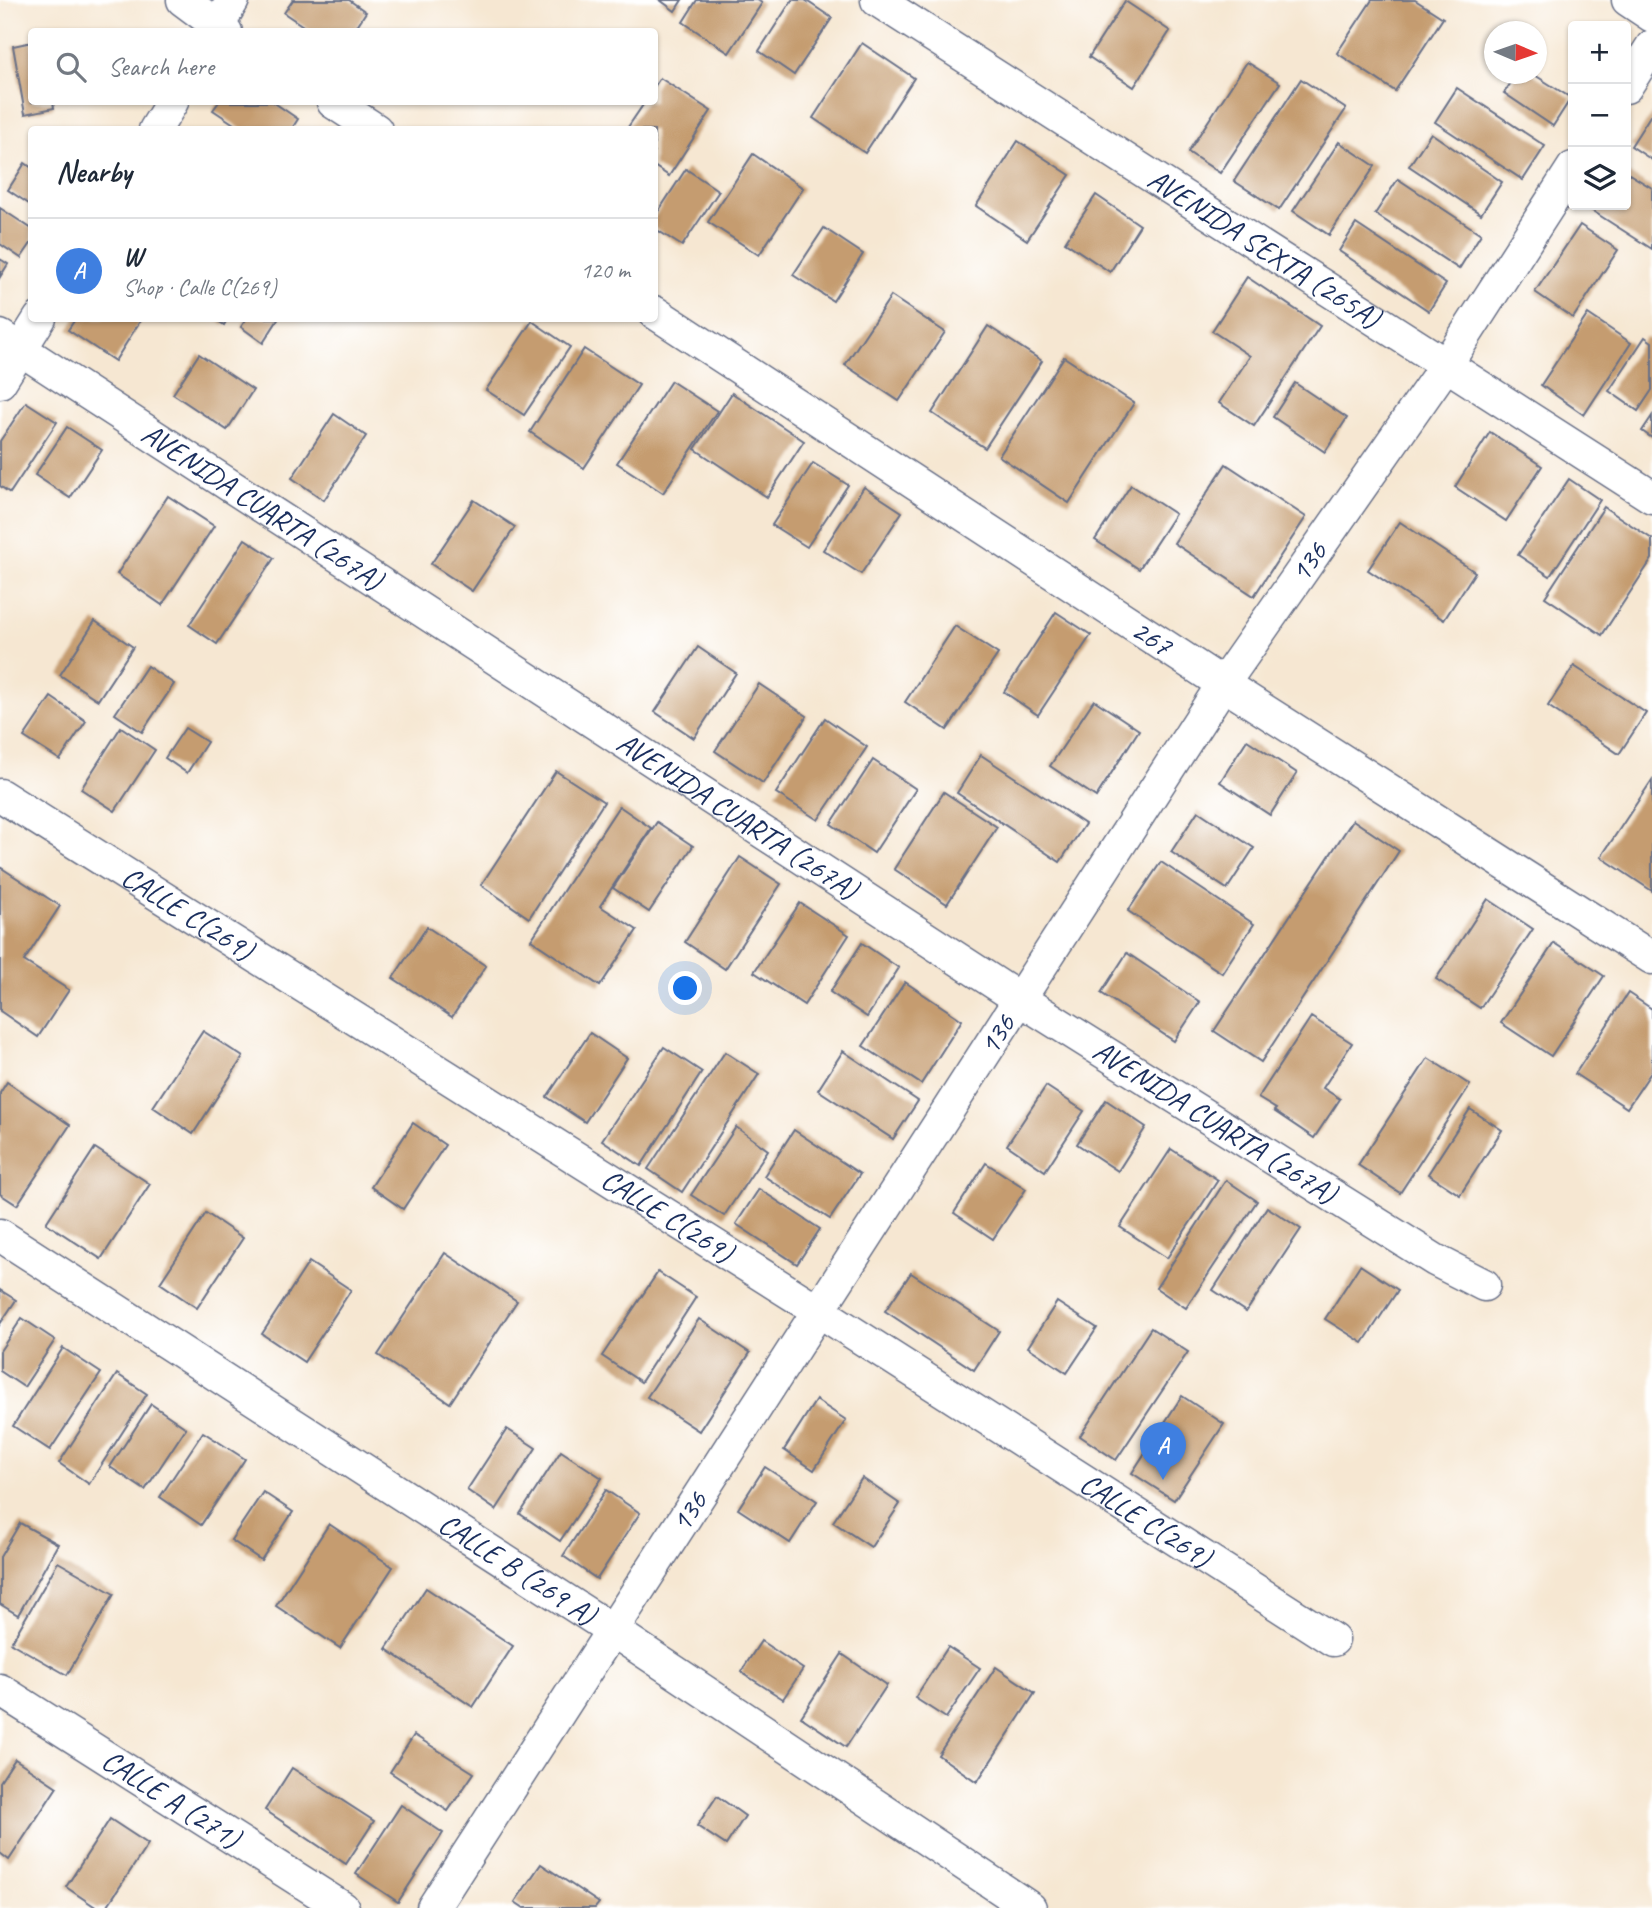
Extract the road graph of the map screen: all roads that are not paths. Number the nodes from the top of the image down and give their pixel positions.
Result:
1 (183, 0) edge
2 (877, 0) edge
3 (1628, 0) edge
4 (1652, 16) edge
5 (223, 22) edge
6 (1652, 46) edge
7 (1628, 84) edge
8 (170, 105) edge
9 (338, 105) edge
10 (157, 126) edge
11 (370, 126) edge
12 (1568, 176) edge
13 (658, 315) edge
14 (35, 322) edge
15 (10, 343) edge
16 (1446, 365) junction
17 (0, 382) edge
18 (1652, 497) edge
19 (1223, 684) junction
20 (0, 795) edge
21 (1652, 958) edge
22 (1021, 1000) junction
23 (0, 1235) edge
24 (1484, 1285) dead end
25 (819, 1311) junction
26 (612, 1630) junction
27 (1333, 1640) dead end
28 (0, 1690) edge
29 (343, 1908) edge
30 (433, 1908) edge
31 (1030, 1908) edge

1 - 5 street
2 - 16 street, AVENIDA SEXTA (265A)
3 - 4 street
6 - 7 street
8 - 10 street
9 - 11 street
12 - 16 street, 136
13 - 19 street, 267
14 - 15 street
15 - 17 street
15 - 22 street, AVENIDA CUARTA (267A)
16 - 18 street, AVENIDA SEXTA (265A)
16 - 19 street, 136
19 - 21 street, 267
19 - 22 street, 136
20 - 25 street, CALLE C(269)
22 - 24 street, AVENIDA CUARTA (267A)
22 - 25 street, 136
23 - 26 street, CALLE B (269 A)
25 - 26 street, 136
25 - 27 street, CALLE C(269)
26 - 30 street, 136
26 - 31 street, CALLE B (269 A)
28 - 29 street, CALLE A (271)

